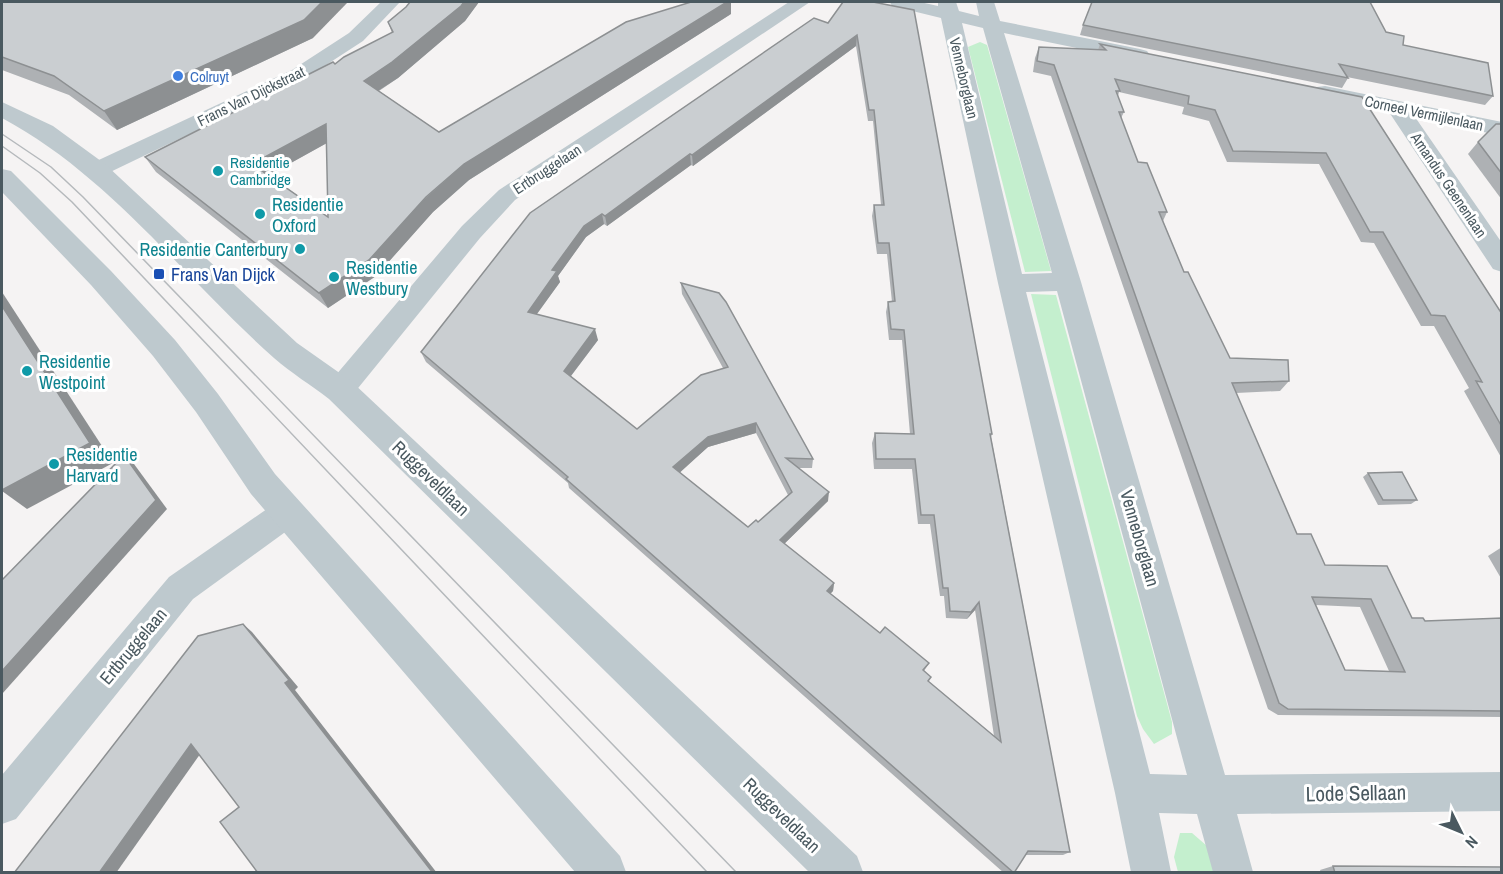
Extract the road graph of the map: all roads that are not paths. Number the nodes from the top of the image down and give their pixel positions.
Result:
1 (392, 2) edge
2 (801, 2) edge
3 (899, 2) edge
4 (948, 7) edge
5 (989, 13) edge
6 (1164, 60) edge
7 (1304, 88) edge
8 (1397, 106) junction
9 (2, 109) edge
10 (1502, 129) edge
11 (96, 170) junction
12 (2, 177) edge
13 (1502, 263) edge
14 (1068, 282) junction
15 (1011, 283) junction
16 (340, 390) junction
17 (288, 512) junction
18 (1502, 791) edge
19 (1135, 793) junction
20 (1211, 795) junction
21 (2, 805) edge
22 (604, 873) edge
23 (841, 873) edge
24 (1151, 873) edge
25 (1233, 873) edge

1 - 11 street, Frans Van Dijckstraat
2 - 16 street, Ertbruggelaan
3 - 4 street, Venneborglaan
4 - 5 street, Venneborglaan
4 - 15 street, Venneborglaan
5 - 6 street
5 - 14 street, Venneborglaan
7 - 8 street, Corneel Vermijlenlaan
8 - 10 street, Corneel Vermijlenlaan
8 - 13 street, Amandus Geenenlaan
9 - 11 street, Ruggeveldlaan
11 - 16 street, Ruggeveldlaan
12 - 17 street
14 - 15 street
14 - 20 street, Venneborglaan
15 - 19 street, Venneborglaan
16 - 23 street, Ruggeveldlaan
17 - 21 street, Ertbruggelaan
17 - 22 street
18 - 20 street, Lode Sellaan
19 - 20 street
19 - 24 street, Venneborglaan
20 - 25 street, Venneborglaan

